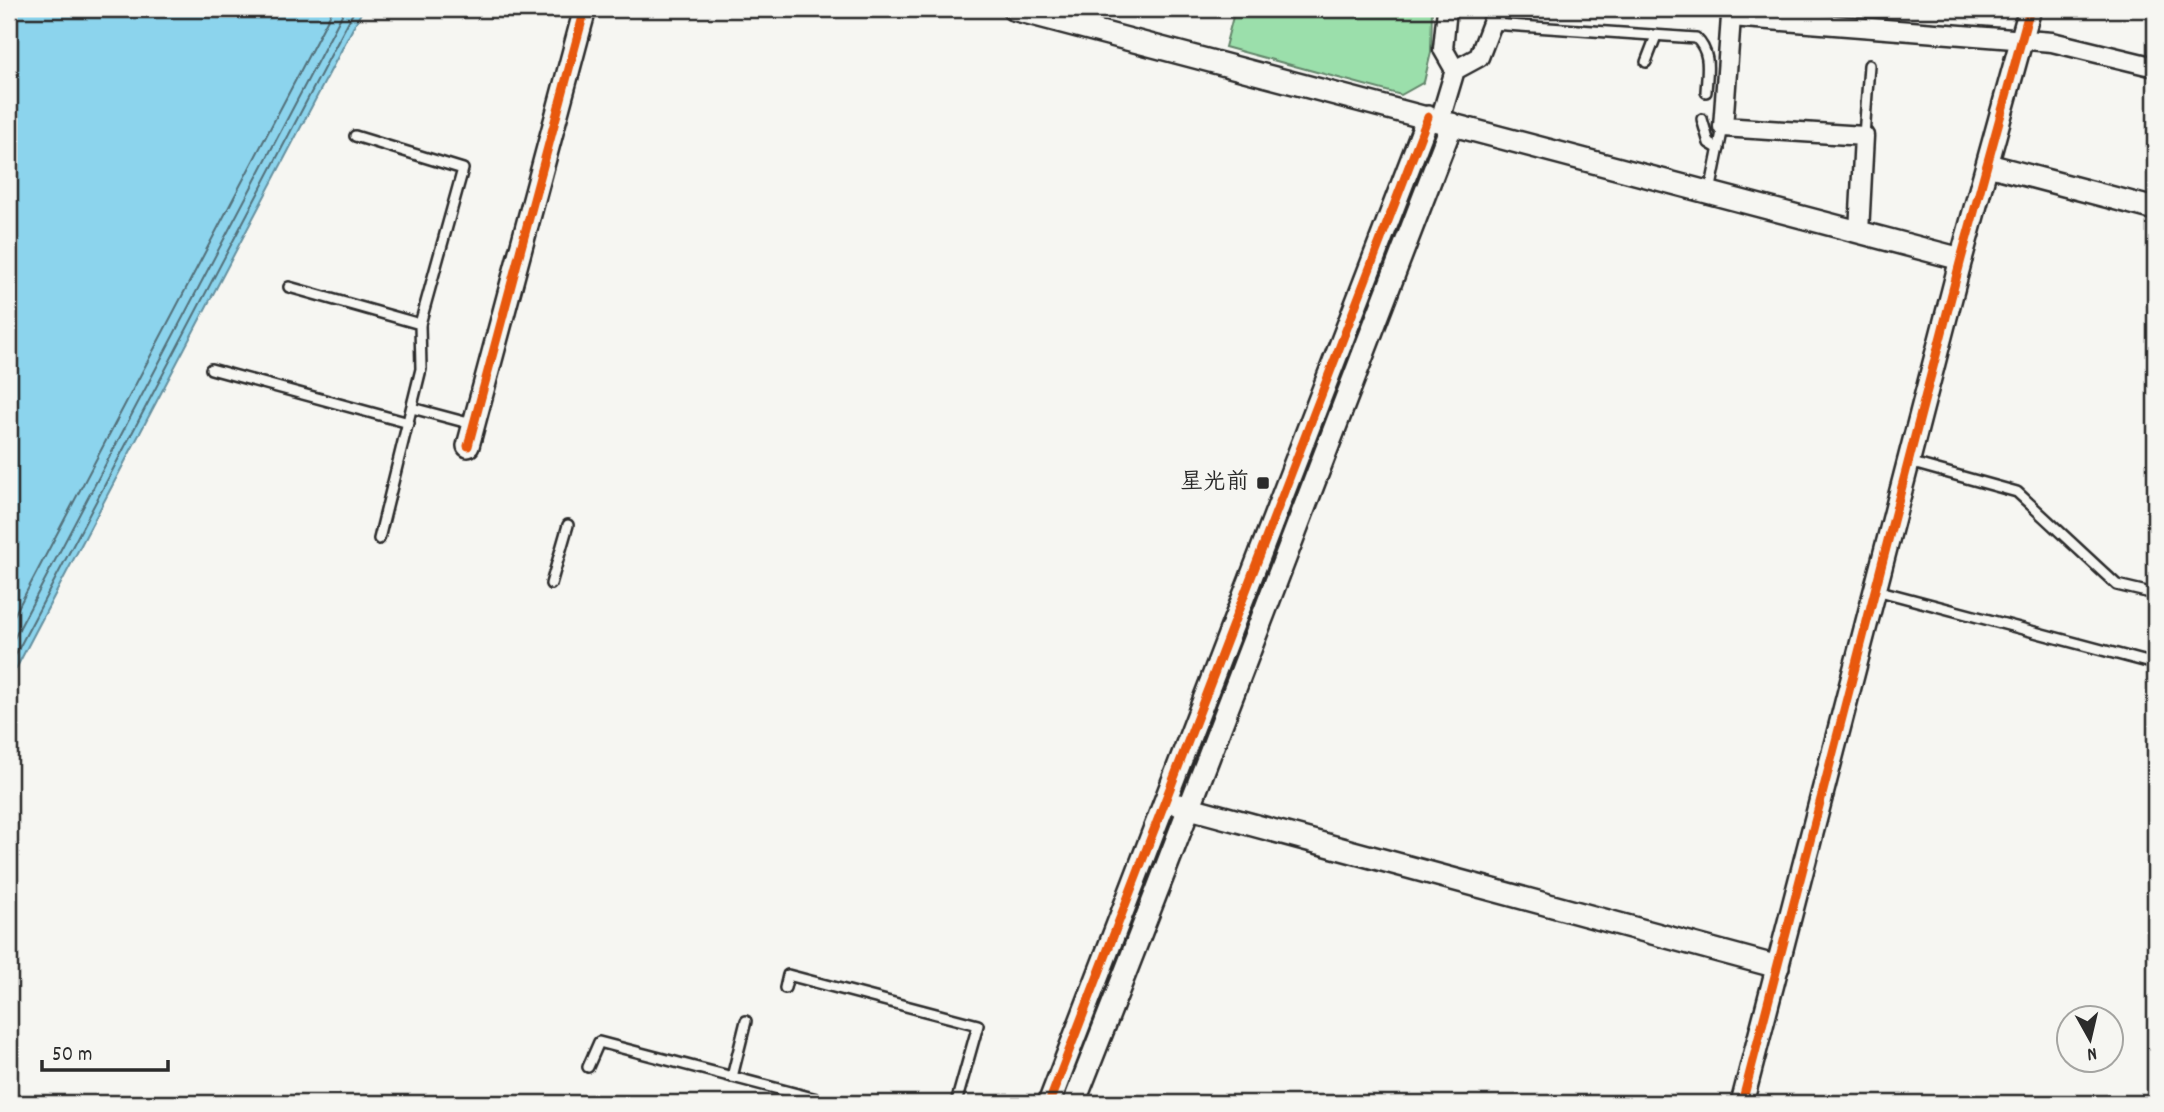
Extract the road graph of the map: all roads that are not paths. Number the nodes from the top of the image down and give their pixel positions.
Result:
1 (584, 9) edge
2 (1013, 9) edge
3 (1447, 9) edge
4 (2030, 9) edge
5 (1732, 13) edge
6 (1492, 16) edge
7 (1656, 36) junction
8 (2022, 39) junction
9 (1646, 62) dead end
10 (1869, 65) dead end
11 (2155, 67) edge
12 (1455, 70) junction
13 (1706, 92) dead end
14 (1702, 119) dead end
15 (1440, 120) junction
16 (1723, 127) junction
17 (355, 136) dead end
18 (1864, 136) junction
19 (1719, 149) junction
20 (1989, 165) junction
21 (1710, 192) junction
22 (2155, 209) edge
23 (1859, 232) junction
24 (1961, 259) junction
25 (289, 287) dead end
26 (420, 324) junction
27 (211, 369) dead end
28 (412, 408) junction
29 (409, 423) junction
30 (474, 425) junction
31 (468, 446) dead end
32 (1909, 462) junction
33 (568, 526) dead end
34 (379, 539) dead end
35 (551, 584) dead end
36 (1876, 590) junction
37 (2155, 594) edge
38 (2155, 664) edge
39 (1166, 800) junction
40 (1191, 809) junction
41 (1778, 967) junction
42 (785, 988) dead end
43 (746, 1021) dead end
44 (588, 1067) dead end
45 (732, 1077) junction
46 (832, 1103) edge
47 (956, 1103) edge
48 (1049, 1103) edge
49 (1074, 1103) edge
50 (1742, 1103) edge

1 - 30 street
2 - 15 street
3 - 12 street
4 - 8 street
5 - 8 street
5 - 16 street
6 - 7 lane
6 - 12 street
7 - 9 lane
7 - 13 lane
8 - 11 street
8 - 20 street
10 - 18 lane
12 - 15 street
14 - 19 lane
15 - 21 street
15 - 39 street
15 - 40 street
16 - 18 street
16 - 19 lane
17 - 26 lane
18 - 23 street
19 - 21 lane
20 - 22 street
20 - 24 street
21 - 23 street
23 - 24 street
24 - 32 street
25 - 26 lane
26 - 28 lane
27 - 29 lane
28 - 29 lane
28 - 30 lane
29 - 34 lane
30 - 31 street
32 - 36 street
32 - 37 lane
33 - 35 lane
36 - 38 lane
36 - 41 street
39 - 40 street
39 - 48 street
40 - 41 street
40 - 49 street
41 - 50 street
42 - 47 lane
43 - 45 lane
44 - 45 lane
45 - 46 lane

